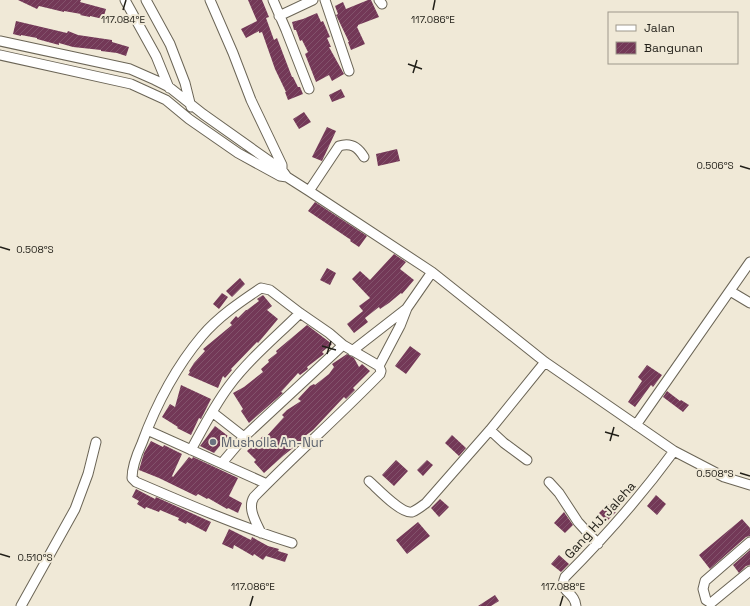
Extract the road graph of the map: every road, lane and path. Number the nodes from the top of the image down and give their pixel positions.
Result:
1 (125, 0) edge
2 (146, 0) edge
3 (210, 0) edge
4 (273, 0) edge
5 (313, 0) edge
6 (325, 0) edge
7 (279, 16) junction
8 (0, 41) edge
9 (0, 55) edge
10 (349, 71) dead end
11 (169, 87) junction
12 (309, 89) dead end
13 (166, 100) junction
14 (192, 106) junction
15 (189, 119) junction
16 (364, 157) dead end
17 (283, 174) junction
18 (309, 191) junction
19 (750, 262) edge
20 (432, 272) junction
21 (730, 291) junction
22 (750, 303) edge
23 (407, 308) junction
24 (300, 313) junction
25 (343, 345) junction
26 (352, 351) junction
27 (545, 362) junction
28 (379, 366) junction
29 (212, 412) junction
30 (636, 425) junction
31 (147, 430) junction
32 (490, 430) junction
33 (244, 437) junction
34 (96, 442) dead end
35 (191, 450) junction
36 (674, 452) junction
37 (527, 460) dead end
38 (222, 463) junction
39 (369, 481) dead end
40 (549, 482) dead end
41 (267, 484) junction
42 (750, 485) edge
43 (261, 533) junction
44 (750, 542) edge
45 (292, 543) dead end
46 (598, 544) junction
47 (750, 571) edge
48 (21, 606) edge
49 (576, 606) edge

1 - 11 street
2 - 14 street
3 - 17 street
4 - 7 street
5 - 7 street
6 - 10 street
7 - 12 street
8 - 11 street
9 - 13 street
11 - 13 street
11 - 14 street
13 - 15 street
14 - 15 street
14 - 17 street
15 - 17 street
16 - 18 street
17 - 18 street
18 - 20 street
19 - 21 street
20 - 23 street
20 - 27 street
21 - 22 street
21 - 30 street
23 - 26 street
23 - 28 street
24 - 25 street
24 - 29 street
24 - 31 street
25 - 26 street
25 - 33 street
26 - 28 street
27 - 30 street
27 - 32 street
28 - 41 street
29 - 33 street
29 - 35 street
30 - 36 street
31 - 35 street
31 - 43 street
32 - 37 street
32 - 39 street
33 - 38 street
34 - 48 street
35 - 38 street
36 - 42 street
36 - 46 street, Gang HJ. Jaleha
38 - 41 street
40 - 46 street
41 - 43 street
43 - 45 street
44 - 47 street
46 - 49 street, Gang HJ. Jaleha

